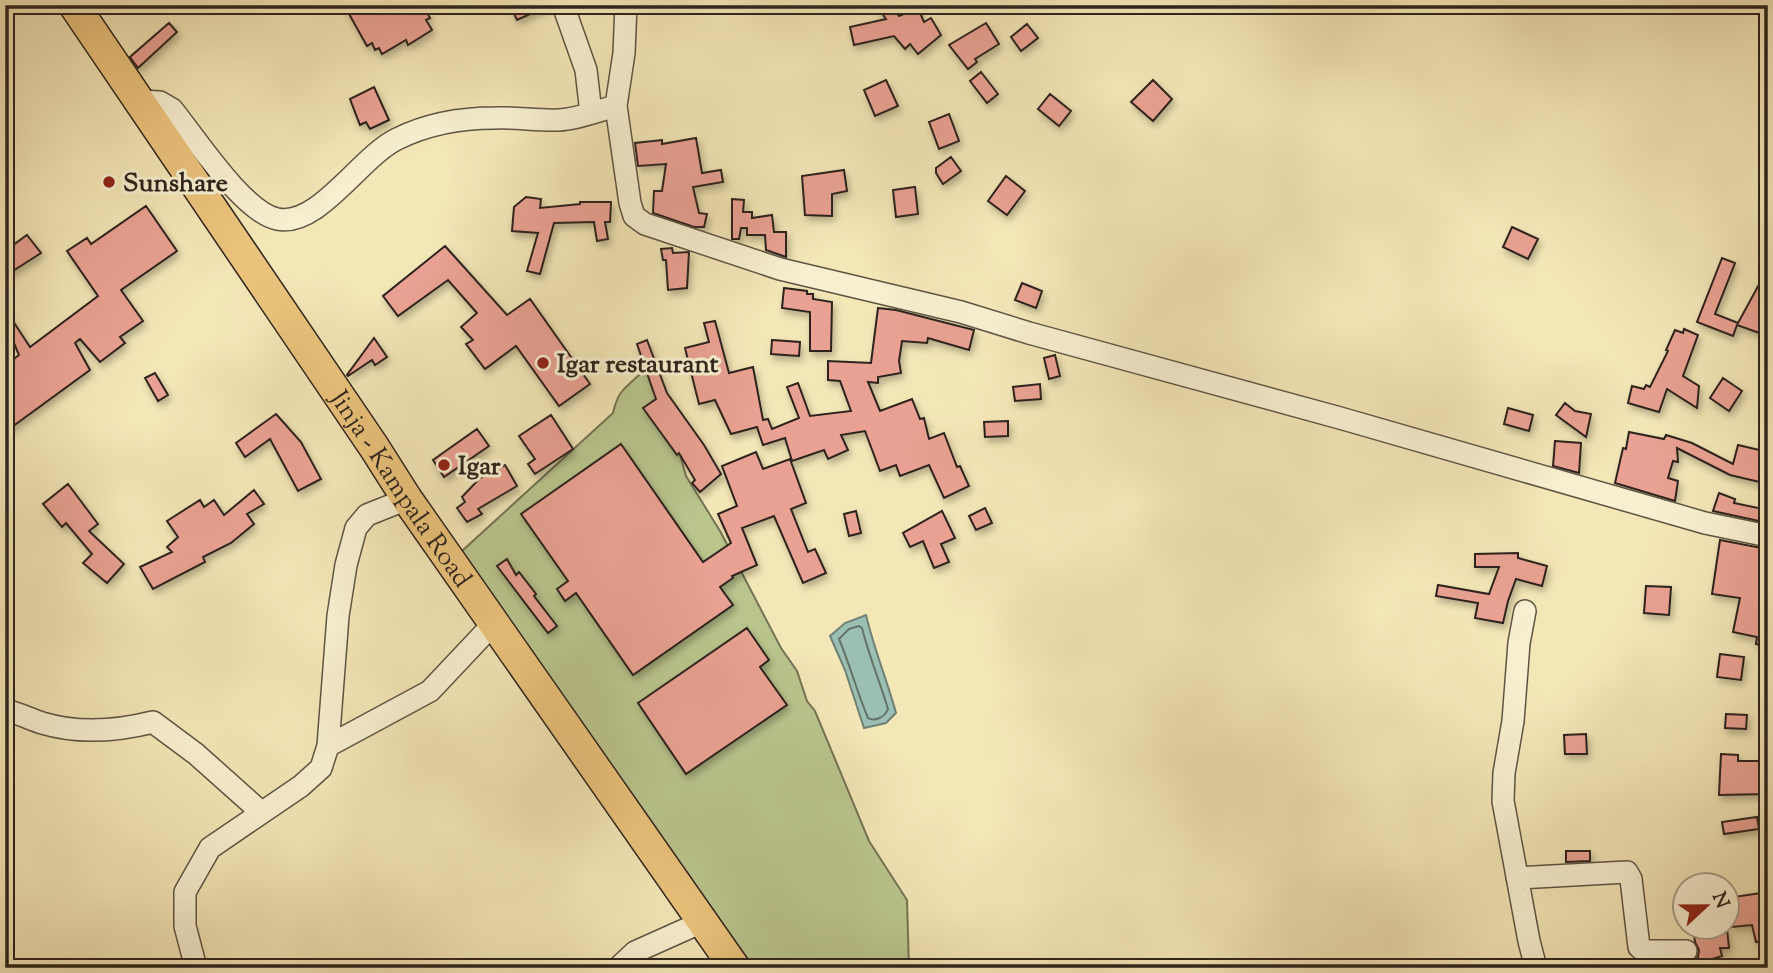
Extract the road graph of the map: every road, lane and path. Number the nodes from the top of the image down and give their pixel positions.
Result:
1 (74, 5) edge
2 (563, 5) edge
3 (626, 5) edge
4 (140, 101) junction
5 (616, 106) junction
6 (591, 114) junction
7 (407, 499) junction
8 (1768, 536) edge
9 (1525, 611) dead end
10 (495, 622) junction
11 (5, 710) edge
12 (328, 746) junction
13 (261, 812) junction
14 (1517, 878) junction
15 (702, 922) junction
16 (1686, 951) dead end
17 (196, 968) edge
18 (618, 968) edge
19 (735, 968) edge
20 (1536, 968) edge

1 - 4 highway, Jinja - Kampala Road
2 - 6 street
3 - 5 street
4 - 6 street
4 - 7 highway, Jinja - Kampala Road
5 - 6 street
5 - 8 street
7 - 10 highway, Jinja - Kampala Road
7 - 12 street
9 - 14 street
10 - 12 street
10 - 15 highway, Jinja - Kampala Road
11 - 13 street
12 - 13 street
13 - 17 street
14 - 16 street
14 - 20 street
15 - 18 street
15 - 19 highway, Jinja - Kampala Road

